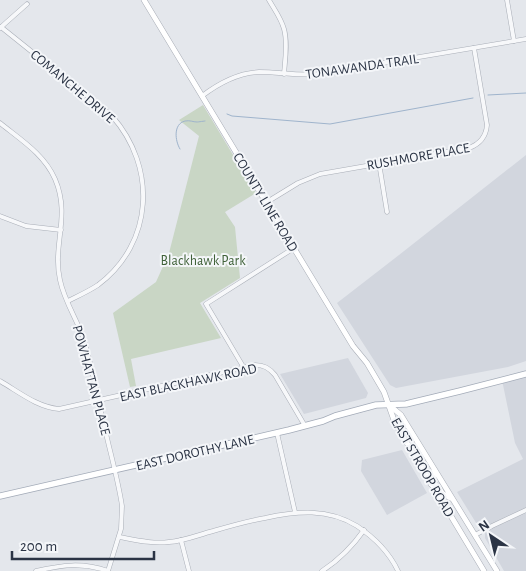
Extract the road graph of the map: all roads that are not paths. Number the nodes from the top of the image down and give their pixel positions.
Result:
1 (144, 0) edge
2 (269, 0) edge
3 (507, 0) edge
4 (27, 4) dead end
5 (0, 27) edge
6 (526, 39) edge
7 (514, 41) junction
8 (474, 48) junction
9 (284, 74) junction
10 (202, 96) junction
11 (0, 123) edge
12 (379, 163) junction
13 (267, 202) junction
14 (386, 212) dead end
15 (0, 216) edge
16 (61, 230) junction
17 (294, 248) junction
18 (68, 301) junction
19 (244, 368) junction
20 (526, 374) edge
21 (0, 381) edge
22 (98, 400) junction
23 (389, 404) junction
24 (305, 426) junction
25 (277, 433) junction
26 (114, 470) junction
27 (434, 470) junction
28 (431, 484) junction
29 (0, 496) edge
30 (453, 500) junction
31 (526, 510) edge
32 (295, 512) junction
33 (364, 530) junction
34 (475, 535) junction
35 (119, 537) junction
36 (181, 540) junction
37 (36, 571) edge
38 (108, 571) edge
39 (189, 571) edge
40 (322, 571) edge
41 (398, 571) edge
42 (484, 571) edge
43 (497, 571) edge

1 - 10 main road, COUNTY LINE ROAD
2 - 9 street
3 - 7 street
4 - 5 street
5 - 18 street, COMANCHE DRIVE
6 - 7 street, TONAWANDA TRAIL
7 - 8 street, TONAWANDA TRAIL
8 - 9 street, TONAWANDA TRAIL
8 - 12 street, RUSHMORE PLACE
9 - 10 street, TONAWANDA TRAIL
10 - 13 main road, COUNTY LINE ROAD
11 - 16 street, POWHATTAN PLACE
12 - 13 street, RUSHMORE PLACE
12 - 14 street
13 - 17 main road, COUNTY LINE ROAD
15 - 16 street
16 - 18 street, POWHATTAN PLACE
17 - 19 street
17 - 23 main road, COUNTY LINE ROAD
18 - 22 street, POWHATTAN PLACE
19 - 22 street, EAST BLACKHAWK ROAD
19 - 24 street, EAST BLACKHAWK ROAD
20 - 23 main road, EAST DOROTHY LANE
21 - 22 street, EAST BLACKHAWK ROAD
22 - 26 street, POWHATTAN PLACE
23 - 24 main road, EAST DOROTHY LANE
23 - 27 main road, EAST STROOP ROAD
23 - 28 main road, EAST STROOP ROAD
24 - 25 main road, EAST DOROTHY LANE
25 - 26 main road, EAST DOROTHY LANE
25 - 32 street
26 - 29 main road, EAST DOROTHY LANE
26 - 35 street, POWHATTAN PLACE
27 - 28 main road
27 - 30 main road, EAST STROOP ROAD
28 - 30 main road
28 - 42 main road, EAST STROOP ROAD
30 - 34 main road, EAST STROOP ROAD
31 - 34 street
32 - 33 street
32 - 36 street
33 - 40 street
33 - 41 street
34 - 43 main road, EAST STROOP ROAD
35 - 36 street
35 - 38 street, POWHATTAN PLACE
36 - 39 street
37 - 38 street

